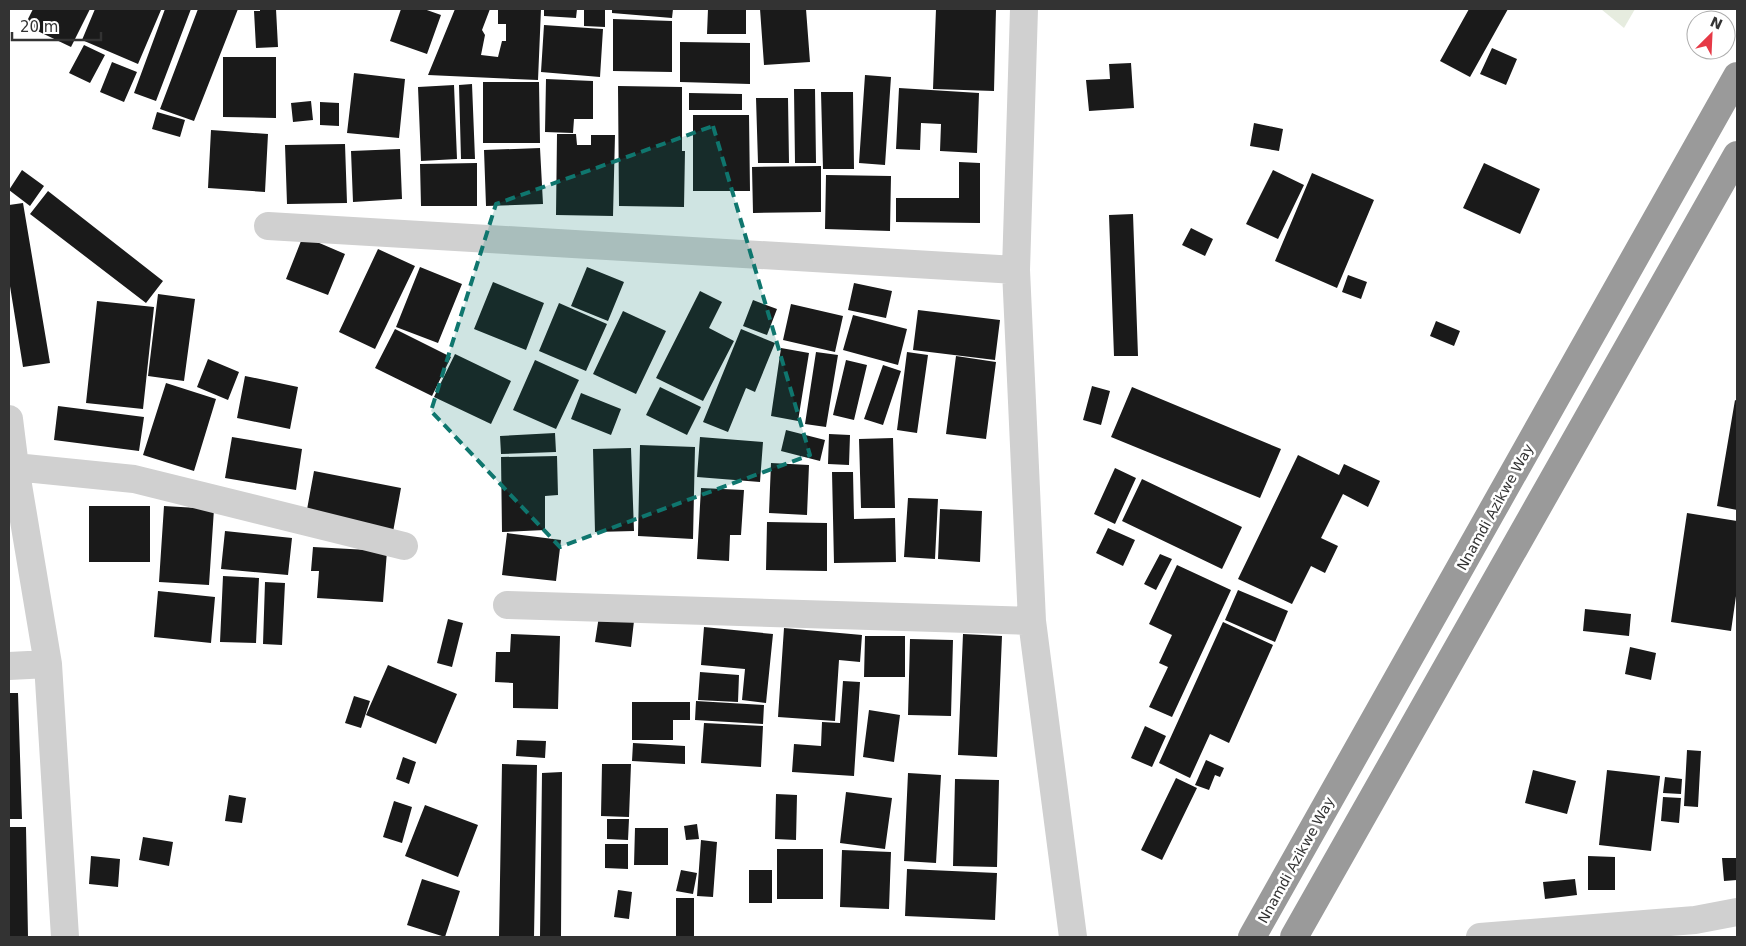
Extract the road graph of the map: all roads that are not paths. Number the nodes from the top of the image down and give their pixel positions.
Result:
1 (1024, 9) edge
2 (1737, 76) edge
3 (1737, 155) edge
4 (268, 226) dead end
5 (1016, 270) junction
6 (9, 419) edge
7 (15, 468) junction
8 (404, 546) dead end
9 (507, 605) dead end
10 (1032, 621) junction
11 (48, 664) junction
12 (9, 666) edge
13 (1737, 912) edge
14 (1691, 928) edge
15 (65, 937) edge
16 (1073, 937) edge
17 (1252, 937) edge
18 (1294, 937) edge
19 (1480, 937) edge

1 - 5 street
2 - 17 highway, Nnamdi Azikwe Way
3 - 18 highway
4 - 5 street
5 - 10 street
6 - 7 street
7 - 8 street
7 - 11 street
9 - 10 street
10 - 16 street
11 - 12 street
11 - 15 street
13 - 14 street
14 - 19 street

